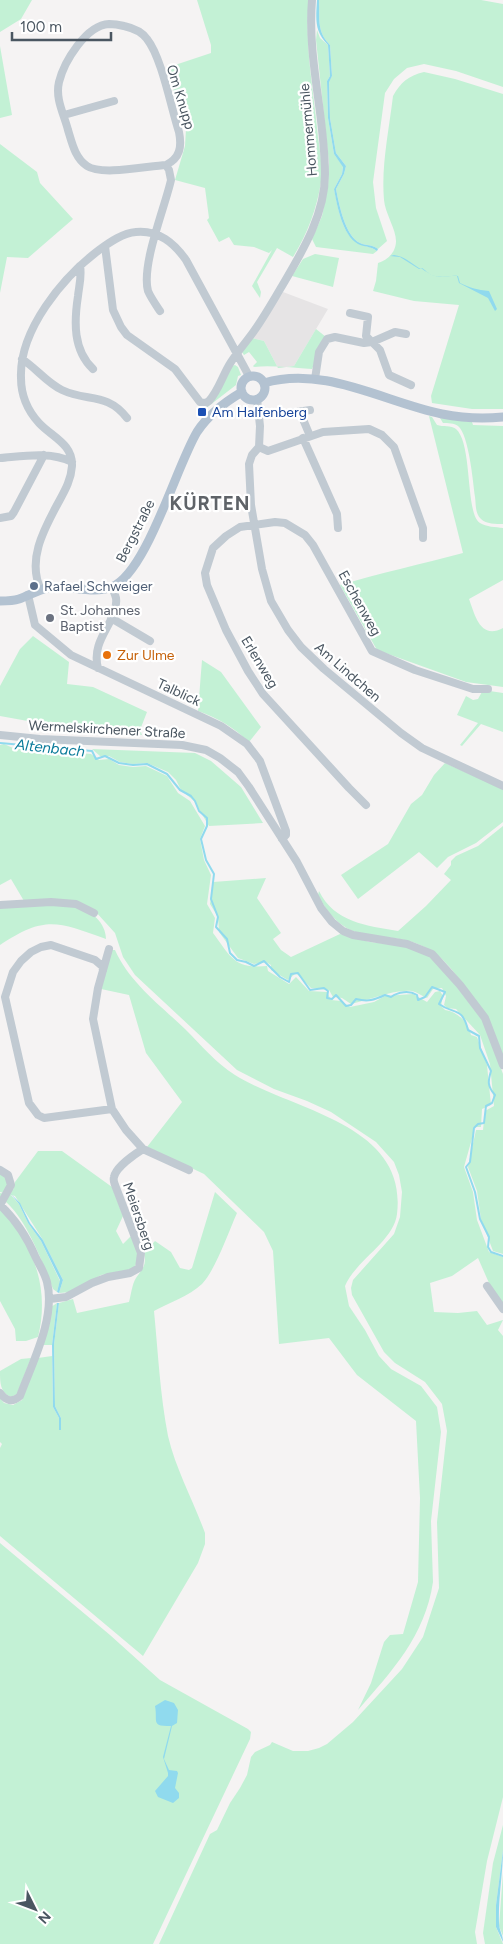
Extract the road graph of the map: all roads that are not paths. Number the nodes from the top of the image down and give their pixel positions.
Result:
1 (312, 0) edge
2 (114, 101) dead end
3 (64, 115) junction
4 (166, 165) junction
5 (156, 234) junction
6 (105, 246) junction
7 (80, 266) junction
8 (160, 311) dead end
9 (350, 314) dead end
10 (406, 334) dead end
11 (372, 342) junction
12 (237, 354) junction
13 (22, 359) junction
14 (93, 369) dead end
15 (249, 376) junction
16 (315, 379) junction
17 (264, 384) junction
18 (411, 385) dead end
19 (242, 392) junction
20 (257, 399) junction
21 (310, 410) dead end
22 (300, 412) junction
23 (284, 414) dead end
24 (503, 417) edge
25 (128, 418) dead end
26 (306, 437) junction
27 (260, 447) junction
28 (44, 455) junction
29 (0, 458) edge
30 (72, 462) junction
31 (0, 518) edge
32 (254, 525) junction
33 (338, 528) dead end
34 (423, 538) dead end
35 (112, 586) junction
36 (41, 590) junction
37 (28, 596) junction
38 (0, 602) edge
39 (111, 618) junction
40 (150, 641) dead end
41 (98, 668) junction
42 (488, 689) dead end
43 (0, 735) edge
44 (503, 786) edge
45 (366, 805) dead end
46 (282, 839) junction
47 (0, 905) edge
48 (94, 913) dead end
49 (109, 949) dead end
50 (103, 970) junction
51 (3, 998) edge
52 (503, 1065) edge
53 (112, 1109) junction
54 (142, 1148) junction
55 (0, 1170) edge
56 (189, 1170) dead end
57 (0, 1205) edge
58 (487, 1286) dead end
59 (50, 1299) junction
60 (503, 1309) edge
61 (0, 1393) edge

1 - 12 street, Hommermühle
2 - 3 street
3 - 4 street, Om Knupp
3 - 4 street, Om Knupp
4 - 5 street
5 - 6 street
5 - 8 street
5 - 12 street
6 - 7 street
6 - 12 street, Hommermühle
7 - 13 street
7 - 14 street
9 - 11 street
10 - 11 street
11 - 16 street
11 - 18 street
12 - 15 street
13 - 25 street
13 - 30 street
15 - 17 main road
15 - 19 main road
16 - 17 main road
16 - 24 main road
17 - 20 main road
19 - 20 main road
19 - 35 main road, Bergstraße
20 - 27 street, Am Lindchen
21 - 22 street
22 - 23 street
22 - 26 street
26 - 27 street
26 - 33 street
26 - 34 street
27 - 32 street, Am Lindchen
28 - 29 street
28 - 30 street
28 - 31 street
30 - 36 street
32 - 42 street, Eschenweg
32 - 44 street, Am Lindchen
32 - 45 street, Erlenweg
35 - 36 main road
35 - 39 street
36 - 37 main road
37 - 38 main road
37 - 41 street, Talblick
39 - 40 street
39 - 41 street
41 - 46 street, Talblick
43 - 46 street, Wermelskirchener Straße
46 - 52 street, Wermelskirchener Straße
47 - 48 street
49 - 50 street
50 - 51 street
50 - 53 street
51 - 53 street
53 - 54 street
54 - 56 street
54 - 59 street, Meiersberg
55 - 57 street
57 - 59 street
58 - 60 street
59 - 61 street

